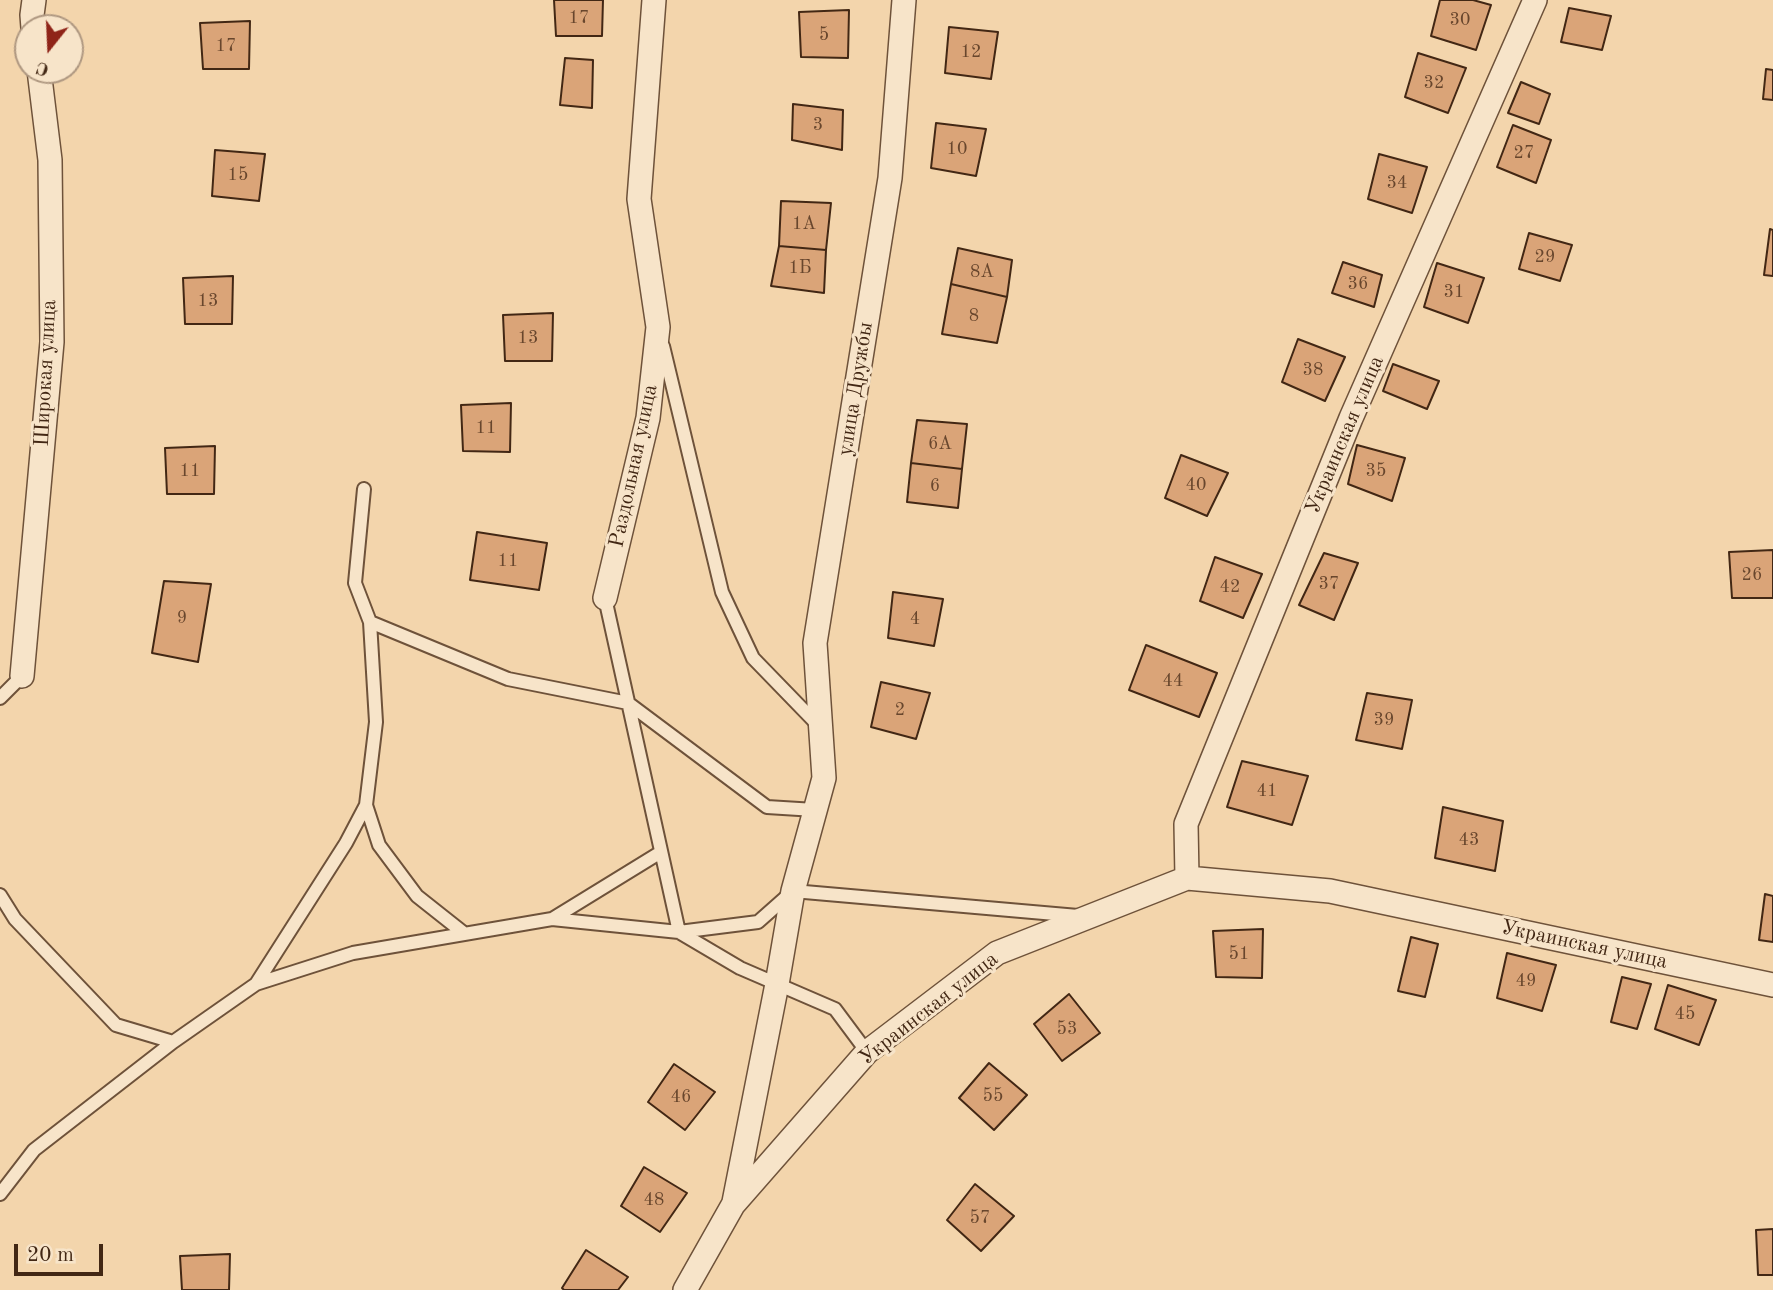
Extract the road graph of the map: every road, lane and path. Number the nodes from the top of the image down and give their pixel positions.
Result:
1 (654, 0) edge
2 (904, 0) edge
3 (1535, 0) edge
4 (41, 84) edge
5 (658, 327) junction
6 (364, 489) dead end
7 (605, 598) joint
8 (370, 622) junction
9 (22, 676) joint
10 (0, 698) edge
11 (628, 703) junction
12 (821, 727) junction
13 (366, 805) junction
14 (815, 810) junction
15 (661, 852) junction
16 (1187, 878) junction
17 (793, 891) junction
18 (0, 895) edge
19 (1088, 917) junction
20 (552, 919) junction
21 (679, 932) junction
22 (465, 934) junction
23 (256, 984) junction
24 (777, 984) junction
25 (1773, 985) edge
26 (173, 1042) junction
27 (867, 1052) junction
28 (0, 1194) edge
29 (733, 1205) junction
30 (685, 1290) edge

1 - 5 street, Раздольная улица
2 - 12 street, улица Дружбы
3 - 16 street, Украинская улица
4 - 9 street, Широкая улица
5 - 7 street, Раздольная улица
5 - 12 lane
6 - 8 lane
7 - 11 lane
8 - 11 lane
8 - 13 lane
9 - 10 lane
11 - 14 lane
11 - 15 lane
12 - 14 street, улица Дружбы
13 - 22 lane
13 - 23 lane
14 - 17 street, улица Дружбы
15 - 20 lane
15 - 21 lane
16 - 19 street, Украинская улица
16 - 25 street, Украинская улица
17 - 19 lane
17 - 21 lane
17 - 24 street, улица Дружбы
18 - 26 lane
19 - 27 street, Украинская улица
20 - 21 lane
20 - 22 lane
21 - 24 lane
22 - 23 lane
23 - 26 lane
24 - 27 lane
24 - 29 street, улица Дружбы
26 - 28 lane
27 - 29 street, Украинская улица
29 - 30 street, Украинская улица

